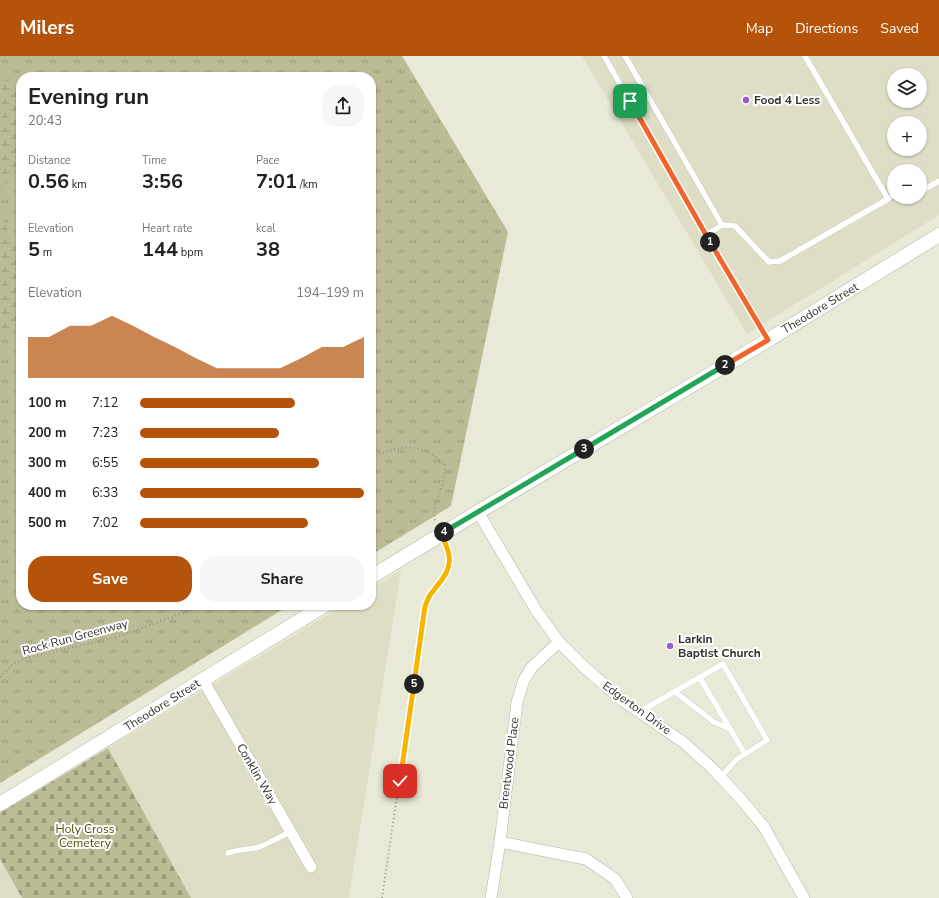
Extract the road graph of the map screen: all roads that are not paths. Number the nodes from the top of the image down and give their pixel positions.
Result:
1 (604, 56) edge
2 (625, 56) edge
3 (806, 56) edge
4 (939, 181) edge
5 (927, 188) edge
6 (887, 197) edge
7 (887, 200) edge
8 (722, 226) junction
9 (706, 235) junction
10 (939, 235) edge
11 (768, 340) junction
12 (478, 512) junction
13 (376, 574) edge
14 (317, 610) edge
15 (559, 642) junction
16 (700, 678) junction
17 (203, 680) junction
18 (675, 692) junction
19 (639, 712) junction
20 (730, 729) junction
21 (745, 754) junction
22 (721, 777) junction
23 (0, 804) edge
24 (290, 832) junction
25 (500, 842) junction
26 (228, 853) dead end
27 (311, 867) dead end
28 (491, 898) edge
29 (627, 898) edge
30 (804, 898) edge

1 - 9 lane
2 - 8 lane
3 - 6 lane
4 - 5 lane
7 - 8 lane
8 - 9 lane
9 - 11 lane
10 - 11 street, Theodore Street
11 - 12 street, Theodore Street
12 - 13 street, Theodore Street
12 - 15 street, Edgerton Drive
14 - 17 street, Theodore Street
15 - 19 street, Edgerton Drive
15 - 25 street, Brentwood Place
16 - 18 lane
16 - 20 lane
16 - 21 lane
17 - 23 street, Theodore Street
17 - 24 street, Conklin Way
18 - 19 lane
18 - 20 lane
19 - 22 street, Edgerton Drive
20 - 21 lane
21 - 22 lane
22 - 30 street, Edgerton Drive
24 - 26 lane
24 - 27 street, Conklin Way
25 - 28 street, Brentwood Place
25 - 29 street

